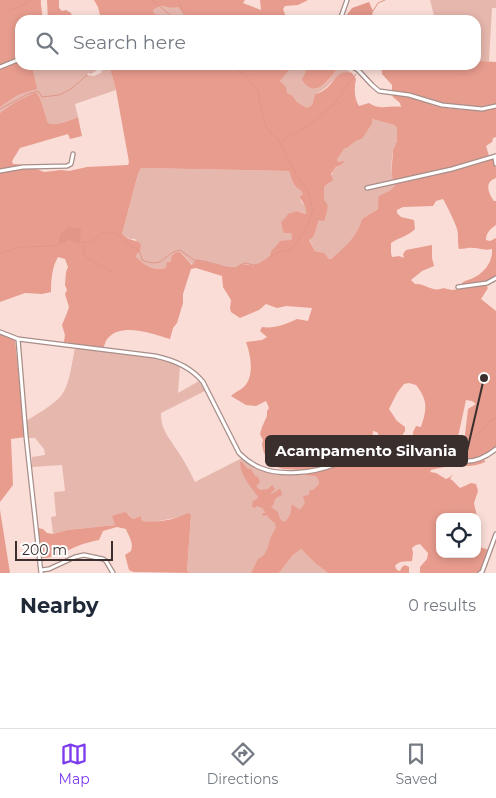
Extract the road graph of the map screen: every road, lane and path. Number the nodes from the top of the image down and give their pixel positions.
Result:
1 (347, 0) edge
2 (342, 15) edge
3 (15, 61) edge
4 (0, 67) edge
5 (358, 70) edge
6 (496, 106) edge
7 (73, 154) dead end
8 (496, 156) edge
9 (496, 164) edge
10 (0, 171) edge
11 (367, 188) dead end
12 (496, 278) edge
13 (458, 287) dead end
14 (0, 332) edge
15 (18, 338) junction
16 (496, 449) edge
17 (496, 534) edge
18 (41, 571) edge
19 (113, 573) edge
20 (480, 573) edge

1 - 2 street
3 - 4 street
5 - 6 street
7 - 10 street
8 - 9 street
8 - 11 street
12 - 13 street
14 - 15 street
15 - 16 street
15 - 18 street
17 - 20 street
18 - 19 street

